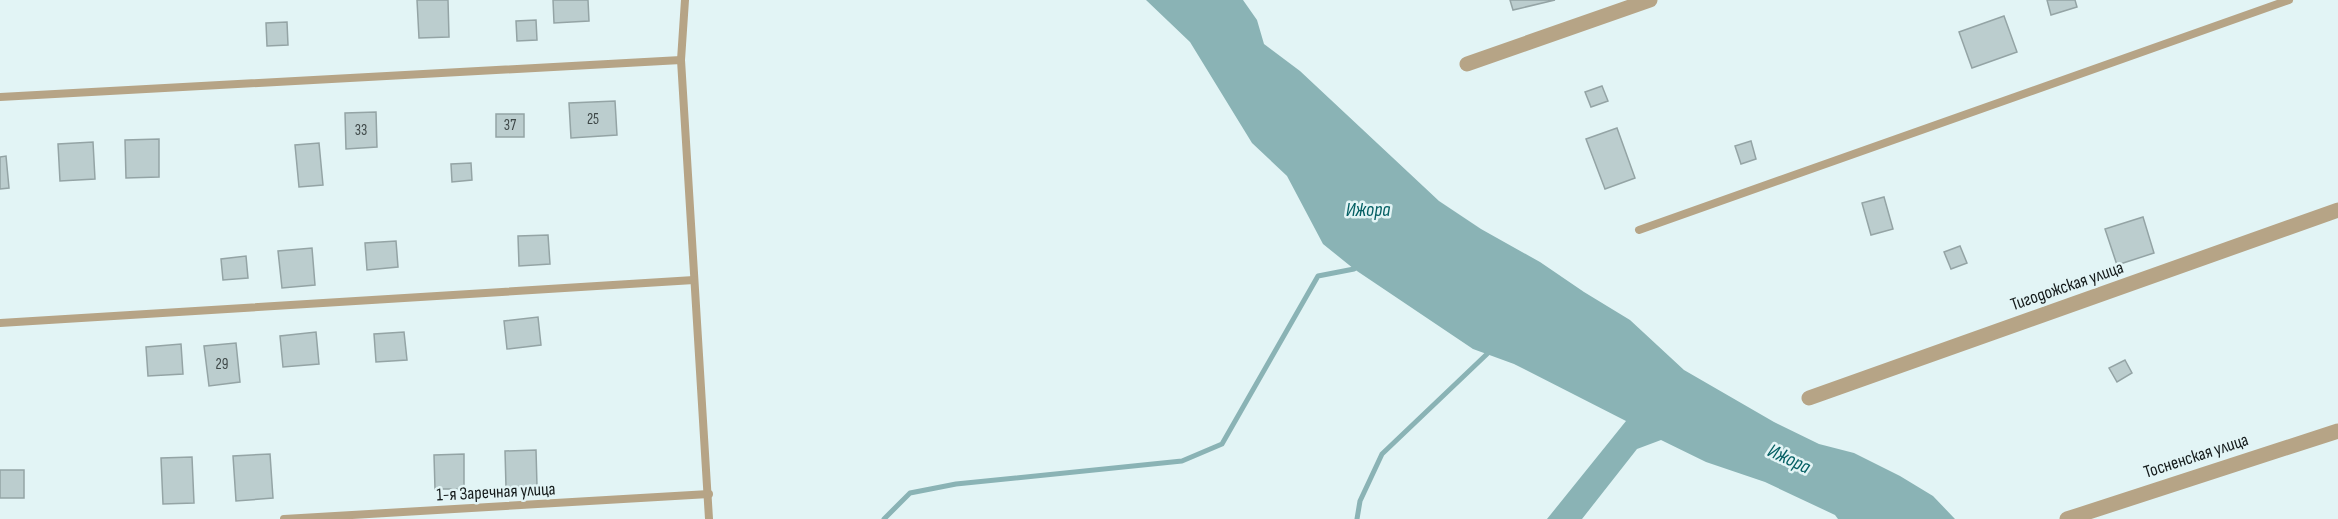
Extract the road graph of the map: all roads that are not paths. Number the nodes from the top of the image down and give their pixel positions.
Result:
1 (685, 0) edge
2 (1650, 0) edge
3 (2289, 0) edge
4 (681, 60) junction
5 (1467, 64) dead end
6 (0, 97) edge
7 (2338, 210) edge
8 (1639, 230) dead end
9 (694, 280) junction
10 (0, 323) edge
11 (1809, 398) dead end
12 (2338, 431) edge
13 (709, 494) junction
14 (284, 519) edge
15 (710, 519) edge
16 (2067, 519) edge

1 - 4 lane
2 - 5 street
3 - 8 lane
4 - 6 lane
4 - 9 lane
7 - 11 street, Тигодожская улица
9 - 10 lane
9 - 13 lane
12 - 16 street, Тосненская улица
13 - 14 lane, 1-я Заречная улица
13 - 15 lane

